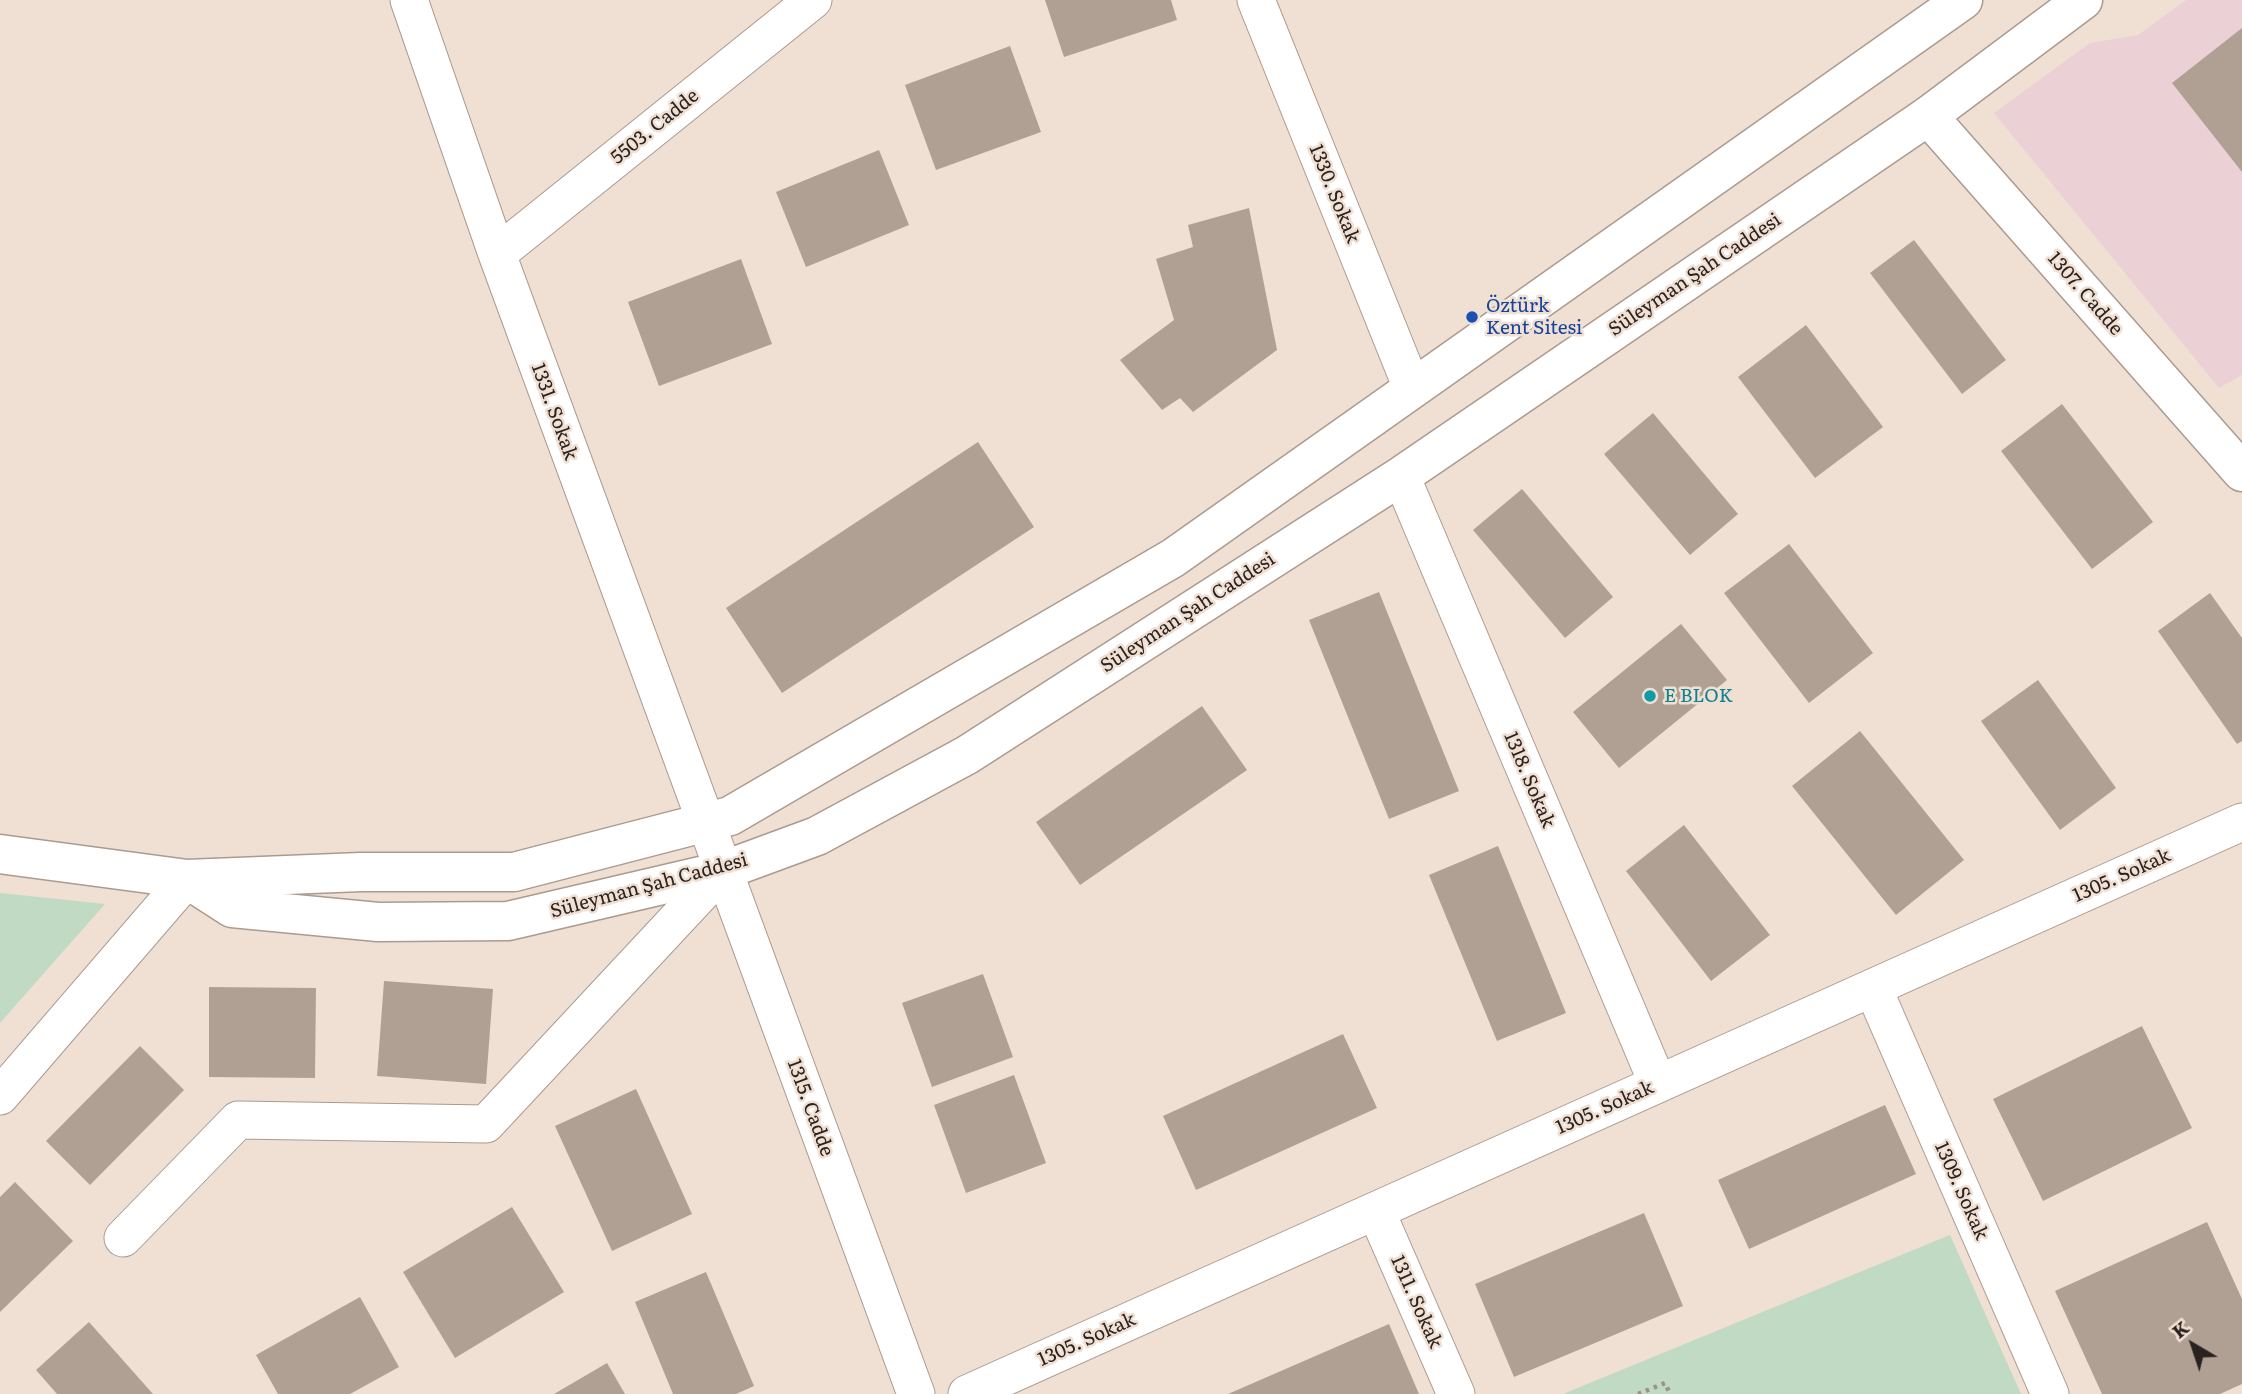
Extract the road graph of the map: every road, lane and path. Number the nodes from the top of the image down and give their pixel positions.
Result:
1 (409, 0) edge
2 (813, 0) edge
3 (1256, 0) edge
4 (1963, 0) edge
5 (2083, 0) edge
6 (1928, 116) junction
7 (497, 254) junction
8 (1412, 388) junction
9 (2242, 472) edge
10 (1401, 476) junction
11 (704, 822) junction
12 (2242, 822) edge
13 (0, 854) edge
14 (722, 871) junction
15 (187, 879) junction
16 (1873, 988) junction
17 (1658, 1084) junction
18 (0, 1096) edge
19 (1376, 1211) junction
20 (123, 1238) dead end
21 (916, 1394) edge
22 (967, 1394) edge
23 (1456, 1394) edge
24 (1638, 1394) edge
25 (1670, 1394) edge
26 (2050, 1394) edge

1 - 7 street, 1331. Sokak
2 - 7 street, 5503. Cadde
3 - 8 street, 1330. Sokak
4 - 8 main road, Süleyman Şah Caddesi
5 - 6 main road, Süleyman Şah Caddesi
6 - 9 main road, 1307. Cadde
6 - 10 main road, Süleyman Şah Caddesi
7 - 11 street, 1331. Sokak
8 - 11 main road, Süleyman Şah Caddesi
10 - 14 main road, Süleyman Şah Caddesi
10 - 17 street, 1318. Sokak
11 - 14 street, 1315. Cadde
11 - 15 main road, Süleyman Şah Caddesi
12 - 16 street, 1305. Sokak
13 - 15 main road, Süleyman Şah Caddesi
14 - 15 main road, Süleyman Şah Caddesi
14 - 20 street
14 - 21 street, 1315. Cadde
15 - 18 street
16 - 17 street, 1305. Sokak
16 - 26 street, 1309. Sokak
17 - 19 street, 1305. Sokak
19 - 22 street, 1305. Sokak
19 - 23 street, 1311. Sokak
24 - 25 path

